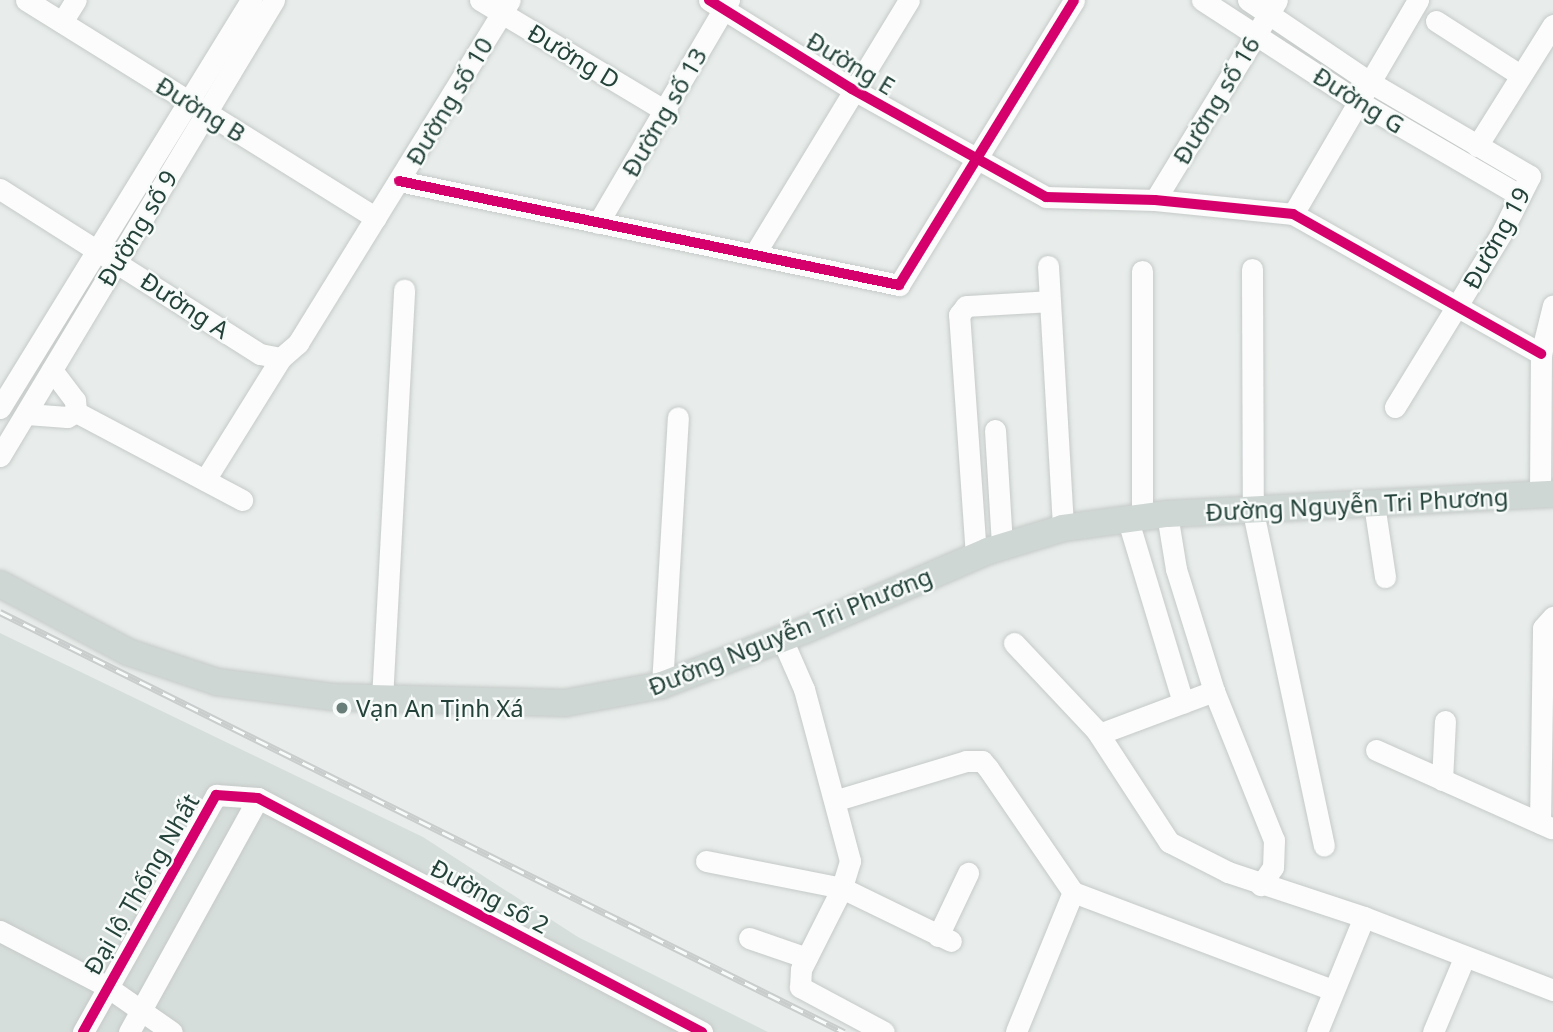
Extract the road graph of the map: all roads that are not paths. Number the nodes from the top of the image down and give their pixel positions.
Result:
1 (26, 0) edge
2 (76, 0) edge
3 (251, 0) edge
4 (274, 0) edge
5 (480, 0) edge
6 (908, 0) edge
7 (1074, 0) edge
8 (1202, 0) edge
9 (1248, 0) edge
10 (1418, 0) edge
11 (720, 3) edge
12 (506, 7) edge
13 (1273, 7) edge
14 (1436, 21) dead end
15 (62, 22) junction
16 (1553, 25) edge
17 (1257, 34) junction
18 (1520, 75) junction
19 (1368, 81) junction
20 (852, 89) junction
21 (1356, 100) junction
22 (198, 108) junction
23 (667, 111) junction
24 (1478, 146) junction
25 (974, 158) junction
26 (400, 181) junction
27 (1525, 186) junction
28 (0, 189) edge
29 (1155, 200) junction
30 (1293, 214) junction
31 (376, 218) junction
32 (598, 223) junction
33 (109, 255) junction
34 (754, 255) junction
35 (1048, 266) dead end
36 (1252, 269) dead end
37 (1143, 271) dead end
38 (404, 290) dead end
39 (1049, 302) junction
40 (1553, 305) edge
41 (1457, 306) junction
42 (1541, 354) junction
43 (281, 358) junction
44 (52, 370) junction
45 (1395, 407) dead end
46 (0, 408) edge
47 (76, 412) junction
48 (27, 414) junction
49 (678, 417) dead end
50 (995, 430) dead end
51 (0, 456) edge
52 (205, 481) junction
53 (1547, 494) edge
54 (242, 500) dead end
55 (1374, 505) junction
56 (1253, 512) junction
57 (1145, 516) junction
58 (1063, 528) junction
59 (1002, 546) junction
60 (976, 556) junction
61 (1385, 577) dead end
62 (0, 584) edge
63 (1553, 617) edge
64 (782, 639) junction
65 (1014, 643) dead end
66 (662, 685) junction
67 (1214, 691) junction
68 (382, 699) junction
69 (1183, 703) junction
70 (1445, 721) dead end
71 (1099, 734) junction
72 (1376, 750) dead end
73 (1442, 779) junction
74 (258, 798) junction
75 (837, 800) junction
76 (1546, 826) edge
77 (1324, 846) dead end
78 (706, 861) dead end
79 (968, 873) dead end
80 (1261, 885) junction
81 (842, 888) junction
82 (1073, 892) junction
83 (154, 904) junction
84 (1364, 917) junction
85 (189, 920) junction
86 (0, 931) edge
87 (749, 938) dead end
88 (1465, 956) junction
89 (807, 958) junction
90 (106, 986) junction
91 (1333, 990) junction
92 (1553, 990) edge
93 (139, 1011) junction
94 (83, 1032) edge
95 (129, 1032) edge
96 (172, 1032) edge
97 (702, 1032) edge
98 (884, 1032) edge
99 (1016, 1032) edge
100 (1317, 1032) edge
101 (1433, 1032) edge

1 - 15 street, Đường B
2 - 15 street
3 - 22 street, Đường số 9
4 - 22 street, Đường số 9
5 - 12 street, Đường D
6 - 20 street
7 - 25 street
8 - 17 street, Đường G
9 - 13 street, Đường G
10 - 19 street
11 - 20 street, Đường E
11 - 23 street, Đường số 13
12 - 23 street, Đường D
12 - 26 street, Đường số 10
13 - 17 street, Đường số 16
13 - 19 street, Đường G
14 - 18 street
15 - 22 street, Đường B
16 - 18 street
17 - 21 street, Đường G
17 - 29 street, Đường số 16
18 - 24 street
19 - 21 street
19 - 24 street, Đường G
20 - 25 street, Đường E
20 - 34 street
21 - 27 street, Đường G
21 - 30 street
22 - 31 street, Đường B
22 - 33 street, Đường số 9
23 - 32 street, Đường số 13
24 - 27 street, Đường G
25 - 29 street, Đường E
25 - 34 street
26 - 31 street, Đường số 10
26 - 32 street
27 - 41 street, Đường 19
28 - 33 street, Đường A
29 - 30 street, Đường E
30 - 41 street
31 - 43 street, Đường số 10
32 - 34 street
33 - 43 street, Đường A
33 - 44 street, Đường số 9
33 - 46 street, Đường số 9
35 - 39 street
36 - 56 street
37 - 57 street
38 - 68 street
39 - 58 street
39 - 60 street
40 - 42 street
41 - 42 street
41 - 45 street, Đường 19
42 - 53 street
43 - 52 street
44 - 47 street
44 - 48 street, Đường số 9
47 - 48 street
47 - 52 street
48 - 51 street, Đường số 9
49 - 66 street
50 - 59 street
52 - 54 street
53 - 55 main road, Đường Nguyễn Tri Phương
55 - 56 main road, Đường Nguyễn Tri Phương
55 - 61 street
56 - 57 main road, Đường Nguyễn Tri Phương
56 - 77 street
57 - 58 main road, Đường Nguyễn Tri Phương
57 - 67 street
57 - 69 street
58 - 59 main road, Đường Nguyễn Tri Phương
59 - 60 main road, Đường Nguyễn Tri Phương
60 - 64 main road, Đường Nguyễn Tri Phương
62 - 68 main road, Đường Nguyễn Tri Phương
63 - 76 street
64 - 66 main road, Đường Nguyễn Tri Phương
64 - 75 street
65 - 71 street
66 - 68 main road, Đường Nguyễn Tri Phương
67 - 69 street
67 - 80 street
69 - 71 street
70 - 73 street
71 - 80 street
72 - 73 street
73 - 76 street
74 - 83 street, Đại lộ Thống Nhất
74 - 85 street
74 - 97 street, Đường số 2
75 - 81 street
75 - 82 street
78 - 81 street
79 - 81 street
80 - 84 street
81 - 89 street
82 - 91 street
82 - 99 street
83 - 85 street
83 - 90 street, Đại lộ Thống Nhất
84 - 88 street
84 - 91 street
85 - 93 street
86 - 90 street
87 - 89 street
88 - 92 street
88 - 101 street
89 - 98 street
90 - 93 street
90 - 94 street, Đại lộ Thống Nhất
91 - 100 street
93 - 95 street
93 - 96 street

